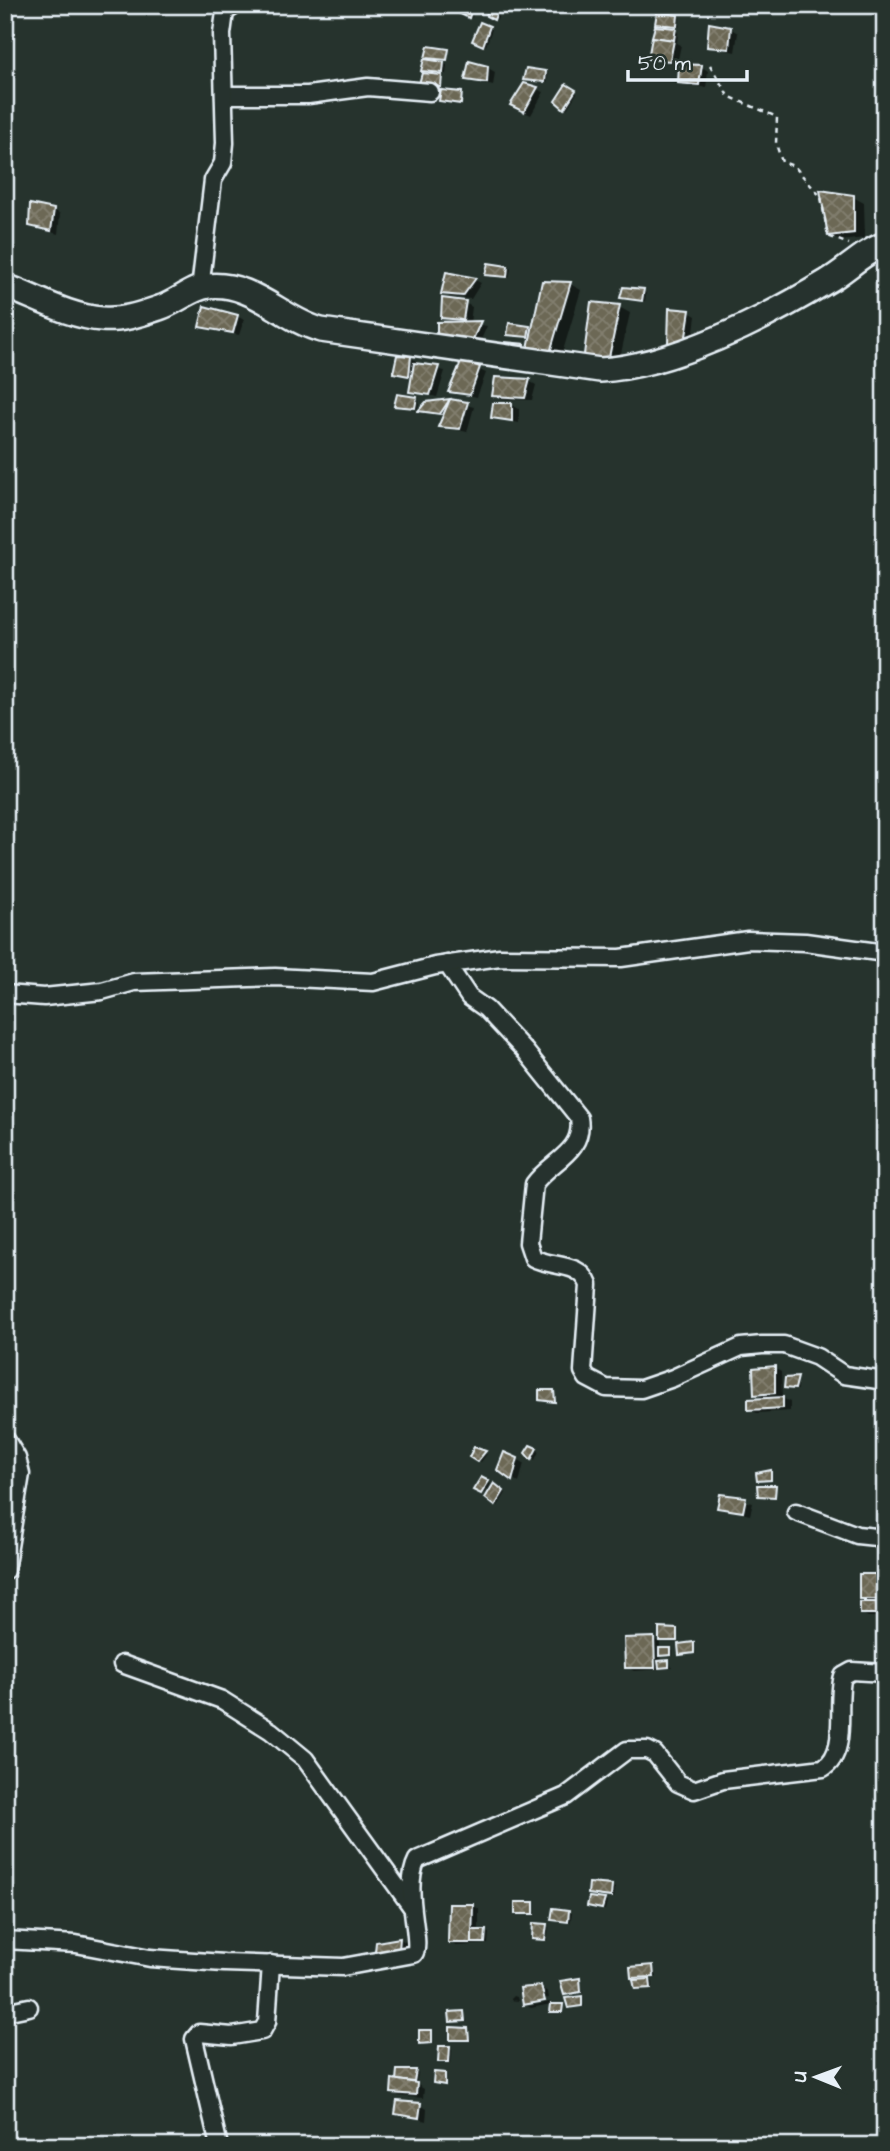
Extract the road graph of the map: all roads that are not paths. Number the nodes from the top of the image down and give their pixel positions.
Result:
1 (236, 5) edge
2 (430, 92) dead end
3 (225, 95) junction
4 (885, 244) edge
5 (5, 286) edge
6 (200, 289) junction
7 (885, 953) edge
8 (447, 964) junction
9 (5, 993) edge
10 (885, 1381) edge
11 (5, 1438) edge
12 (796, 1513) dead end
13 (885, 1538) edge
14 (5, 1571) edge
15 (122, 1664) dead end
16 (885, 1674) edge
17 (411, 1906) junction
18 (5, 1940) edge
19 (271, 1964) junction
20 (29, 2007) dead end
21 (5, 2012) edge
22 (219, 2146) edge

1 - 3 street
2 - 3 street
3 - 6 street
4 - 6 street
5 - 6 street
7 - 8 street
8 - 9 street
8 - 10 street
11 - 14 street
12 - 13 street
15 - 17 street
16 - 17 street
17 - 19 street
18 - 19 street
19 - 22 street
20 - 21 street

